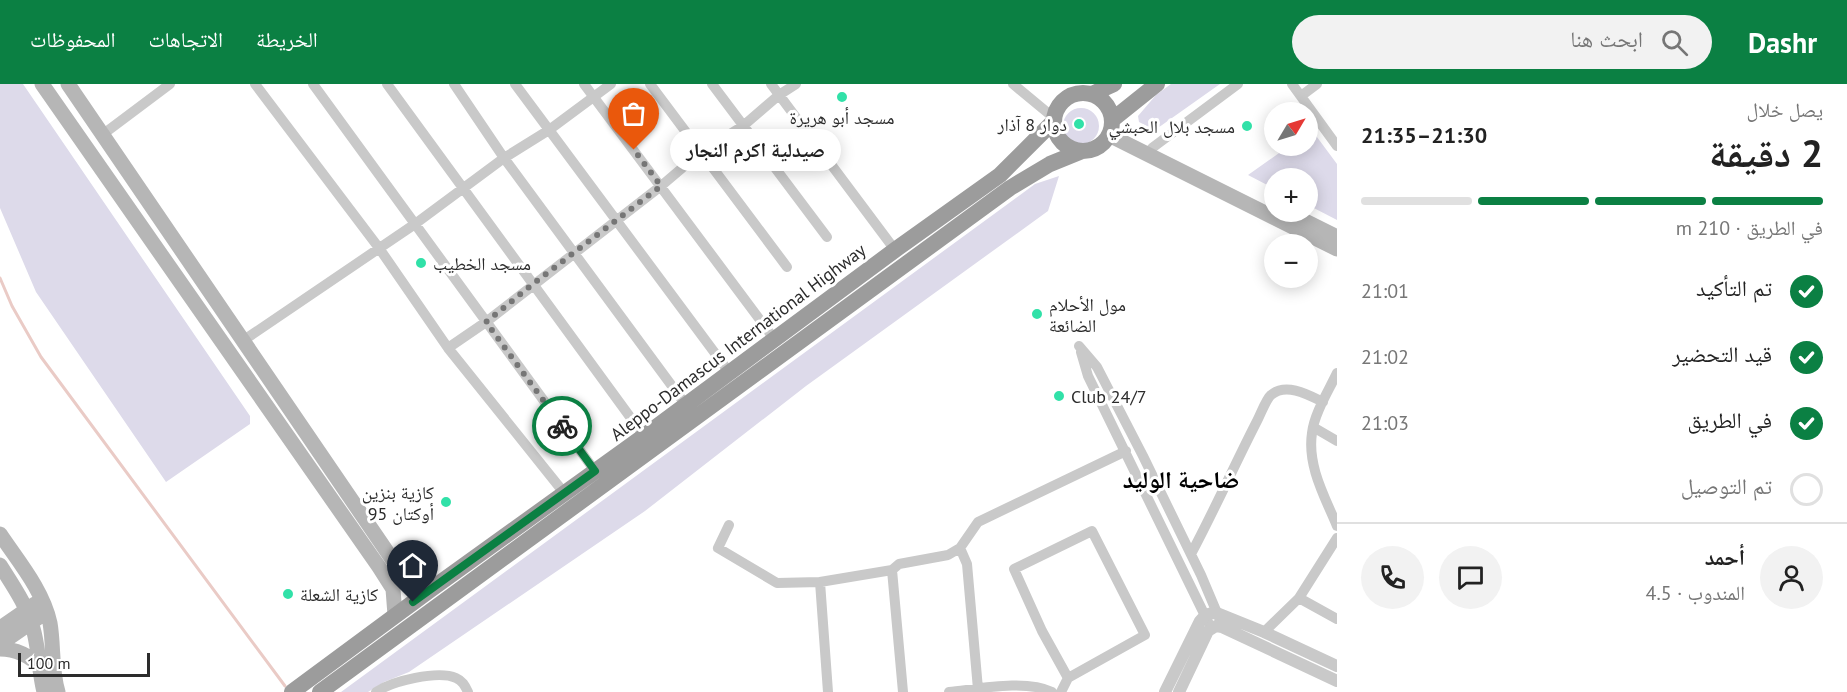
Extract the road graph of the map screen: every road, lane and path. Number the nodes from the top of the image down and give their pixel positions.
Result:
1 (42, 84) edge
2 (68, 84) edge
3 (170, 84) edge
4 (255, 84) edge
5 (313, 84) edge
6 (387, 84) edge
7 (454, 84) edge
8 (514, 84) edge
9 (585, 84) edge
10 (611, 84) edge
11 (650, 84) edge
12 (712, 84) edge
13 (771, 84) edge
14 (796, 84) edge
15 (1114, 84) edge
16 (1157, 84) edge
17 (1238, 84) edge
18 (1292, 84) edge
19 (1317, 84) edge
20 (1016, 85) edge
21 (1096, 89) edge
22 (779, 95) junction
23 (1301, 96) junction
24 (594, 97) junction
25 (1054, 120) junction
26 (743, 126) junction
27 (1111, 128) junction
28 (549, 130) junction
29 (102, 135) junction
30 (1337, 146) edge
31 (1152, 148) junction
32 (1082, 151) junction
33 (701, 152) junction
34 (504, 158) junction
35 (661, 186) junction
36 (464, 189) junction
37 (1264, 202) edge
38 (615, 220) junction
39 (1305, 222) edge
40 (415, 224) junction
41 (826, 237) dead end
42 (1337, 237) edge
43 (379, 248) junction
44 (1337, 249) edge
45 (895, 250) junction
46 (574, 252) junction
47 (787, 267) dead end
48 (533, 284) junction
49 (486, 322) junction
50 (244, 340) junction
51 (775, 340) junction
52 (448, 348) junction
53 (729, 372) junction
54 (1337, 373) edge
55 (1323, 402) junction
56 (686, 405) junction
57 (1313, 427) junction
58 (644, 436) junction
59 (1337, 441) edge
60 (1126, 451) junction
61 (595, 471) junction
62 (565, 494) junction
63 (729, 525) dead end
64 (1337, 526) edge
65 (0, 534) edge
66 (1337, 538) edge
67 (960, 548) junction
68 (1191, 554) junction
69 (0, 565) edge
70 (892, 570) junction
71 (820, 582) junction
72 (430, 590) junction
73 (19, 594) junction
74 (1299, 598) junction
75 (44, 605) junction
76 (1211, 614) junction
77 (395, 615) junction
78 (29, 616) junction
79 (1337, 619) edge
80 (4, 625) edge
81 (1216, 627) junction
82 (1264, 632) junction
83 (0, 644) edge
84 (0, 649) edge
85 (1337, 666) edge
86 (40, 668) junction
87 (1068, 678) junction
88 (1337, 681) edge
89 (978, 689) junction
90 (44, 692) edge
91 (58, 692) edge
92 (292, 692) edge
93 (320, 692) edge
94 (376, 692) edge
95 (468, 692) edge
96 (828, 692) edge
97 (903, 692) edge
98 (949, 692) edge
99 (1052, 692) edge
100 (1061, 692) edge
101 (1165, 692) edge
102 (1179, 692) edge

1 - 77 main road
2 - 29 main road
3 - 29 street
4 - 43 street
5 - 40 street
6 - 36 street
7 - 34 street
8 - 28 street
9 - 24 street
10 - 24 street
11 - 33 street
12 - 26 street
13 - 22 street
14 - 22 street
15 - 21 highway
16 - 27 highway
17 - 31 street
18 - 23 street
19 - 23 street
20 - 25 street
21 - 25 highway
21 - 27 highway
22 - 26 street
22 - 45 street
23 - 30 street
24 - 28 street
24 - 35 street
25 - 32 highway
25 - 45 highway, Aleppo-Damascus International Highway
26 - 33 street
26 - 41 street
27 - 31 main road
27 - 32 highway
27 - 44 main road
28 - 34 street
28 - 38 street
29 - 50 main road
31 - 37 main road
32 - 93 highway, Aleppo-Damascus International Highway
33 - 35 street
33 - 47 street
34 - 36 street
34 - 46 street
35 - 38 street
35 - 51 street
36 - 40 street
36 - 48 street
38 - 46 street
38 - 53 street
39 - 42 main road
40 - 43 street
40 - 49 street
43 - 50 street
43 - 52 street
45 - 51 highway, Aleppo-Damascus International Highway
46 - 48 street
46 - 56 street
48 - 49 street
48 - 58 street
49 - 52 street
49 - 61 street
50 - 72 main road
51 - 53 highway, Aleppo-Damascus International Highway
52 - 62 street
53 - 56 highway, Aleppo-Damascus International Highway
54 - 55 street
55 - 57 street
55 - 68 street
56 - 58 highway, Aleppo-Damascus International Highway
57 - 59 street
57 - 64 street
58 - 61 highway, Aleppo-Damascus International Highway
60 - 67 street
60 - 68 street
60 - 76 street
61 - 62 highway, Aleppo-Damascus International Highway
62 - 72 highway, Aleppo-Damascus International Highway
63 - 71 street
65 - 75 main road
66 - 74 street
67 - 70 street
67 - 89 street
68 - 76 street
69 - 73 main road
70 - 71 street
70 - 97 street
71 - 96 street
72 - 77 highway, Aleppo-Damascus International Highway
73 - 78 main road
73 - 80 main road
74 - 79 street
74 - 82 street
75 - 78 main road
75 - 91 main road
76 - 81 street
76 - 82 street
76 - 101 street
77 - 92 highway, Aleppo-Damascus International Highway
78 - 80 main road
78 - 83 main road
78 - 86 main road
81 - 88 street
81 - 102 street
82 - 85 street
84 - 86 main road
86 - 90 main road
87 - 87 street
87 - 100 street
89 - 98 street
89 - 99 street
94 - 95 street

